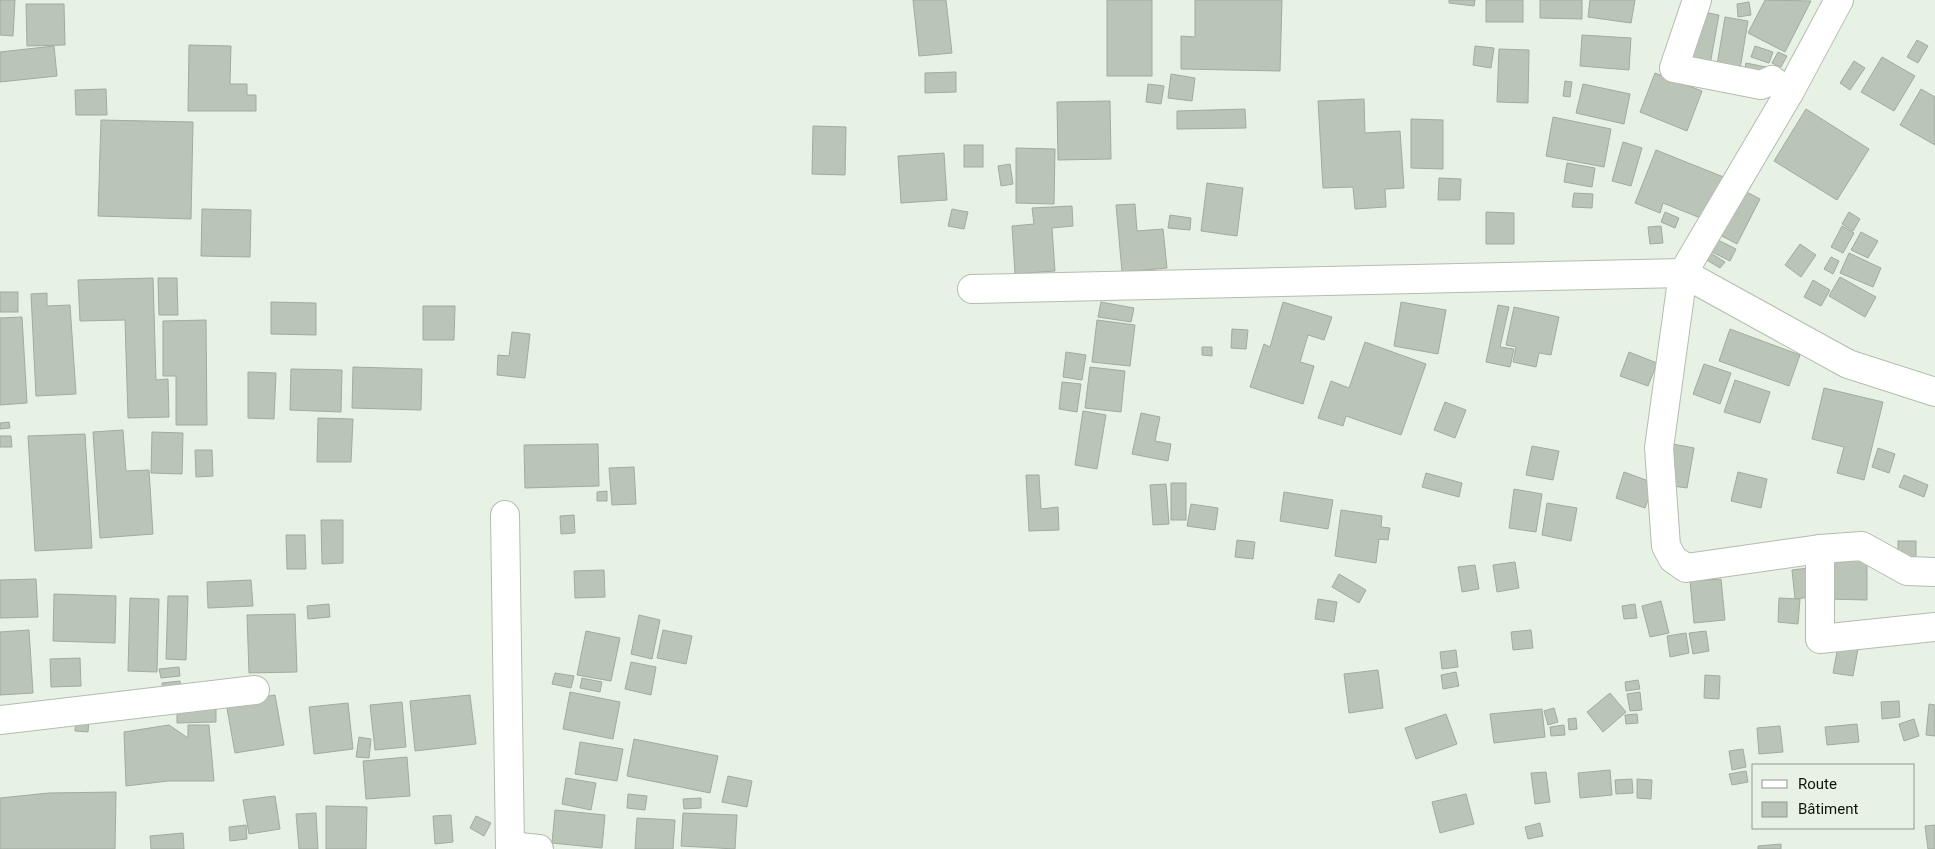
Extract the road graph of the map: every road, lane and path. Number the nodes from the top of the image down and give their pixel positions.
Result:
1 (1697, 0) edge
2 (1839, 0) edge
3 (1789, 93) junction
4 (1683, 273) junction
5 (972, 289) dead end
6 (1935, 392) edge
7 (505, 515) dead end
8 (1820, 549) junction
9 (1935, 572) edge
10 (1935, 627) edge
11 (255, 690) dead end
12 (0, 720) edge
13 (510, 848) edge
14 (539, 849) edge

1 - 3 street
2 - 3 street
3 - 4 street
4 - 5 street
4 - 6 street
4 - 8 street
7 - 13 street
8 - 9 street
8 - 10 street
11 - 12 street
13 - 14 street

